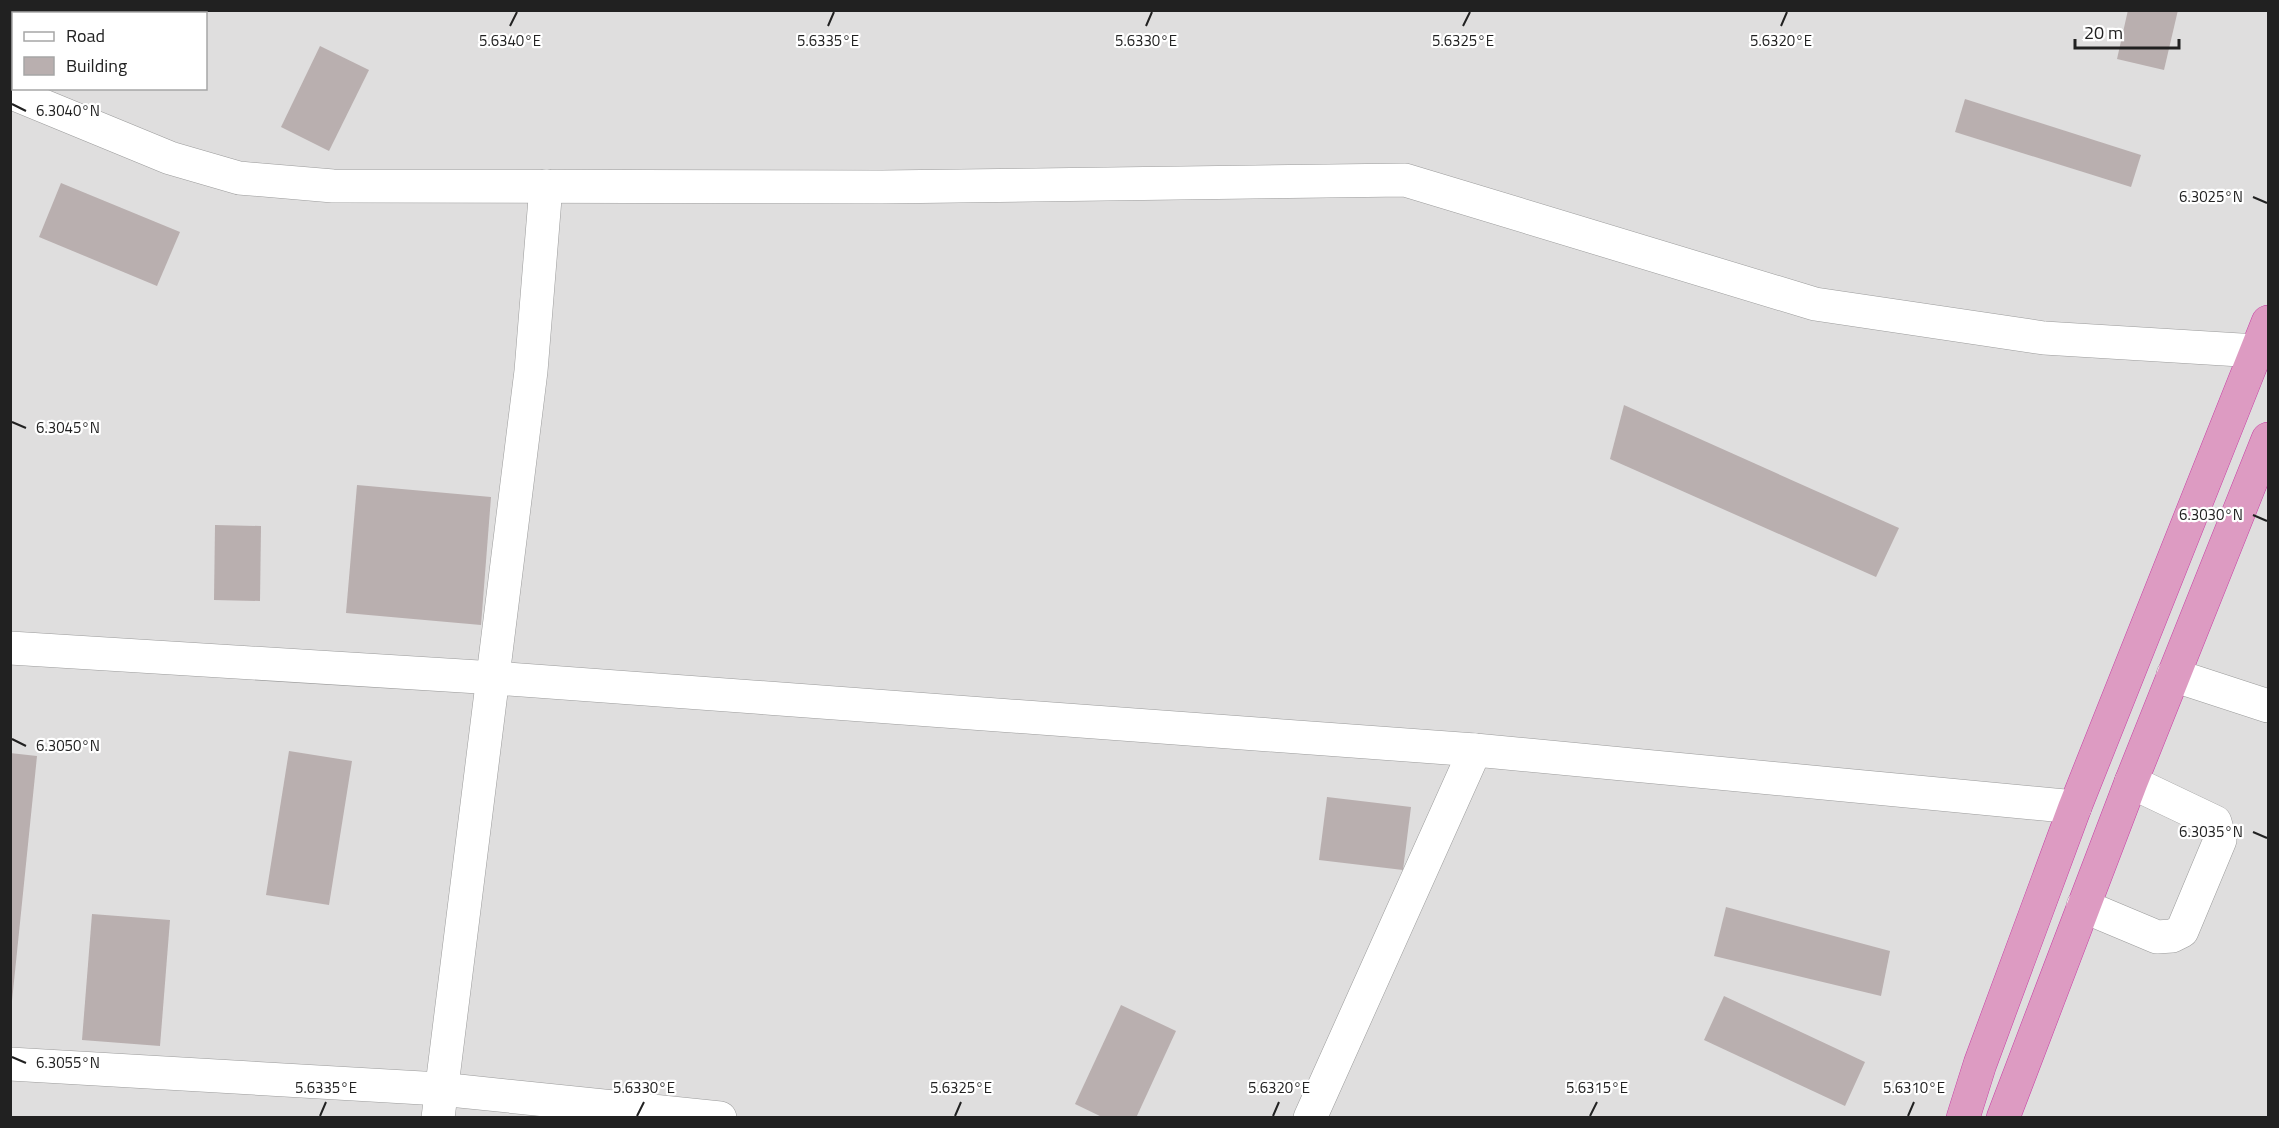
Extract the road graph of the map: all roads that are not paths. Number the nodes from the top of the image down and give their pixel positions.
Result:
1 (12, 92) edge
2 (546, 186) junction
3 (2263, 336) edge
4 (2268, 439) edge
5 (10, 648) edge
6 (2173, 675) junction
7 (495, 678) junction
8 (2268, 706) edge
9 (1475, 750) junction
10 (2130, 782) junction
11 (2075, 807) junction
12 (2083, 906) junction
13 (10, 1064) edge
14 (439, 1103) edge
15 (720, 1118) edge
16 (1310, 1118) edge
17 (1963, 1118) edge
18 (2003, 1118) edge

1 - 2 street
2 - 3 street
2 - 7 street
3 - 11 highway
4 - 6 highway
5 - 7 street
6 - 8 street
6 - 10 highway
7 - 9 street
7 - 14 street
9 - 11 street
9 - 16 street
10 - 12 highway
10 - 12 street
11 - 17 highway
12 - 18 highway
13 - 14 street
14 - 15 street

